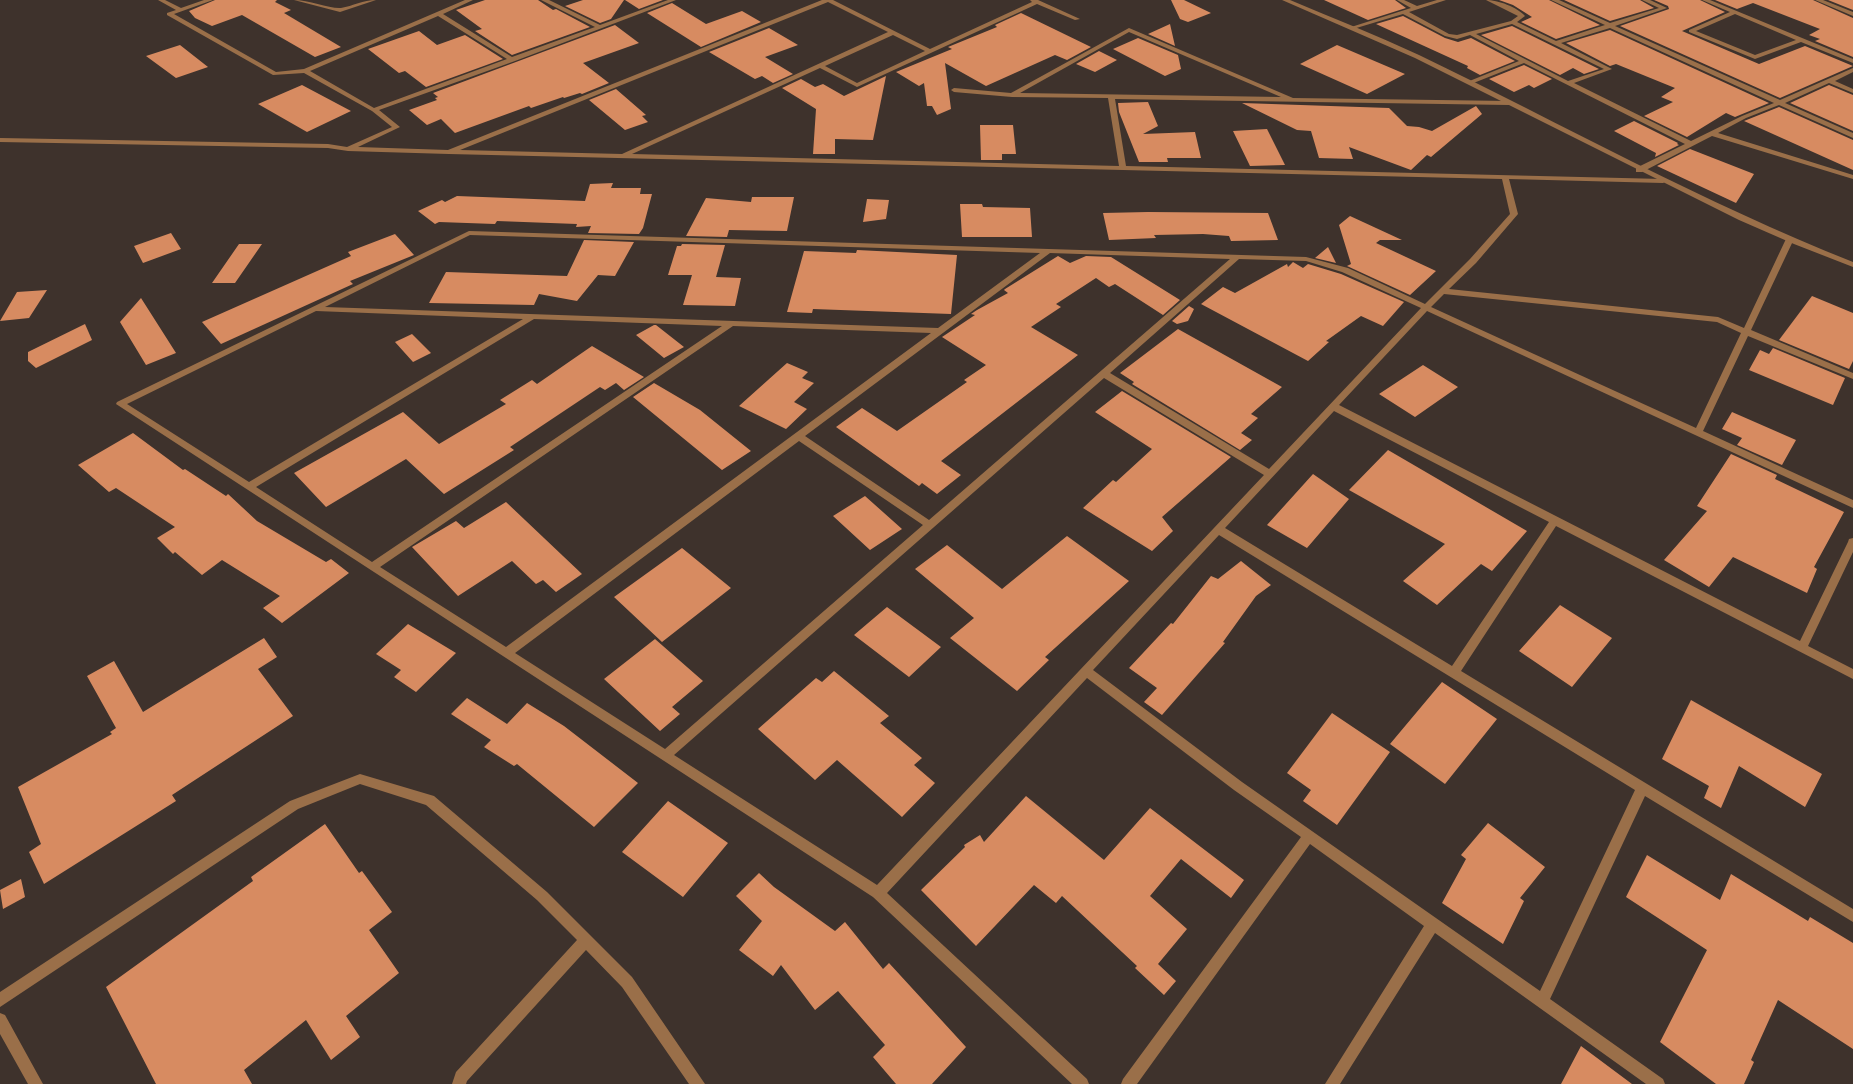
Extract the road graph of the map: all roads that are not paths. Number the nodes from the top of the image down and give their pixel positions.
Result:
1 (162, 0) edge
2 (210, 0) edge
3 (297, 0) edge
4 (372, 0) edge
5 (470, 0) edge
6 (544, 0) edge
7 (673, 0) edge
8 (828, 0) edge
9 (1285, 0) edge
10 (1400, 0) edge
11 (1443, 0) edge
12 (1490, 0) edge
13 (1554, 0) edge
14 (1645, 0) edge
15 (1705, 0) edge
16 (1818, 0) edge
17 (1034, 1) edge
18 (1416, 8) junction
19 (181, 10) junction
20 (1404, 12) junction
21 (1735, 12) junction
22 (438, 14) junction
23 (1853, 14) edge
24 (1077, 19) dead end
25 (1513, 22) junction
26 (1610, 26) junction
27 (600, 28) junction
28 (1351, 28) junction
29 (892, 33) junction
30 (1472, 34) junction
31 (1800, 40) junction
32 (1556, 44) junction
33 (930, 51) junction
34 (513, 60) junction
35 (1524, 61) junction
36 (1853, 61) edge
37 (820, 66) junction
38 (1853, 70) edge
39 (304, 71) junction
40 (1829, 81) junction
41 (1568, 82) junction
42 (1469, 83) junction
43 (954, 90) dead end
44 (1853, 91) edge
45 (1012, 95) junction
46 (1111, 97) junction
47 (1292, 100) junction
48 (1509, 103) junction
49 (1780, 103) junction
50 (374, 110) junction
51 (1711, 133) junction
52 (1853, 136) edge
53 (0, 140) edge
54 (1691, 144) junction
55 (348, 149) junction
56 (449, 152) junction
57 (623, 156) junction
58 (1122, 168) junction
59 (1639, 170) junction
60 (1505, 177) junction
61 (1853, 177) edge
62 (1663, 181) junction
63 (1789, 241) junction
64 (1048, 251) junction
65 (1237, 257) junction
66 (1853, 265) edge
67 (1443, 291) junction
68 (1426, 307) junction
69 (315, 309) junction
70 (533, 316) junction
71 (732, 323) junction
72 (941, 331) junction
73 (1746, 332) junction
74 (1103, 373) junction
75 (1853, 376) edge
76 (1333, 406) junction
77 (1698, 433) junction
78 (799, 436) junction
79 (1270, 474) junction
80 (248, 487) junction
81 (1853, 504) edge
82 (1555, 520) junction
83 (930, 525) junction
84 (1218, 529) junction
85 (1853, 542) edge
86 (372, 567) junction
87 (1802, 648) junction
88 (506, 653) junction
89 (1086, 671) junction
90 (1454, 672) junction
91 (1853, 674) edge
92 (665, 756) junction
93 (1642, 788) junction
94 (1309, 836) junction
95 (878, 893) junction
96 (1853, 916) edge
97 (1434, 924) junction
98 (586, 940) junction
99 (0, 1000) edge
100 (1542, 1001) junction
101 (0, 1020) edge
102 (36, 1084) edge
103 (459, 1084) edge
104 (698, 1084) edge
105 (1082, 1084) edge
106 (1128, 1084) edge
107 (1332, 1084) edge
108 (1658, 1084) edge

1 - 19 street
2 - 19 street
3 - 4 street
5 - 22 street
6 - 27 street
7 - 27 street
8 - 29 street
8 - 56 street
9 - 28 street
10 - 18 street
11 - 18 street
12 - 25 street
13 - 26 street
14 - 26 street
15 - 21 street
16 - 23 street
17 - 24 street
17 - 33 street
18 - 20 street
19 - 39 street
20 - 28 street
20 - 30 street
21 - 31 street
21 - 31 street
22 - 34 street
22 - 39 street
25 - 30 street
25 - 32 street
26 - 32 street
26 - 49 street
27 - 34 street
28 - 42 street
29 - 33 street
29 - 37 street
30 - 35 street
31 - 36 street
32 - 41 street
33 - 37 street
34 - 50 street
35 - 41 street
35 - 42 street
37 - 57 street
38 - 40 street
39 - 50 street
40 - 44 street
40 - 49 street
41 - 54 street
42 - 48 street
43 - 45 street
45 - 46 street
45 - 47 street
46 - 47 street
46 - 58 street
47 - 48 street
48 - 59 street
49 - 51 street
49 - 52 street
50 - 55 street
51 - 54 street
51 - 61 street
53 - 55 street
54 - 59 street
55 - 56 street
56 - 57 street
57 - 58 street
58 - 60 street
59 - 62 street
60 - 62 street
60 - 67 street
62 - 63 street
63 - 66 street
63 - 73 street
64 - 65 street
64 - 69 street
64 - 72 street
65 - 68 street
65 - 74 street
67 - 68 street
67 - 73 street
68 - 76 street
68 - 77 street
69 - 70 street
69 - 80 street
70 - 71 street
70 - 80 street
71 - 72 street
71 - 86 street
72 - 78 street
73 - 75 street
73 - 77 street
74 - 79 street
74 - 83 street
76 - 79 street
76 - 82 street
77 - 81 street
78 - 83 street
78 - 88 street
79 - 84 street
80 - 86 street
82 - 87 street
82 - 90 street
83 - 92 street
84 - 89 street
84 - 90 street
85 - 87 street
86 - 88 street
87 - 91 street
88 - 92 street
89 - 94 street
89 - 95 street
90 - 93 street
92 - 95 street
93 - 96 street
93 - 100 street
94 - 97 street
94 - 106 street
95 - 105 street
97 - 100 street
97 - 107 street
98 - 99 street
98 - 103 street
98 - 104 street
100 - 108 street
101 - 102 street

